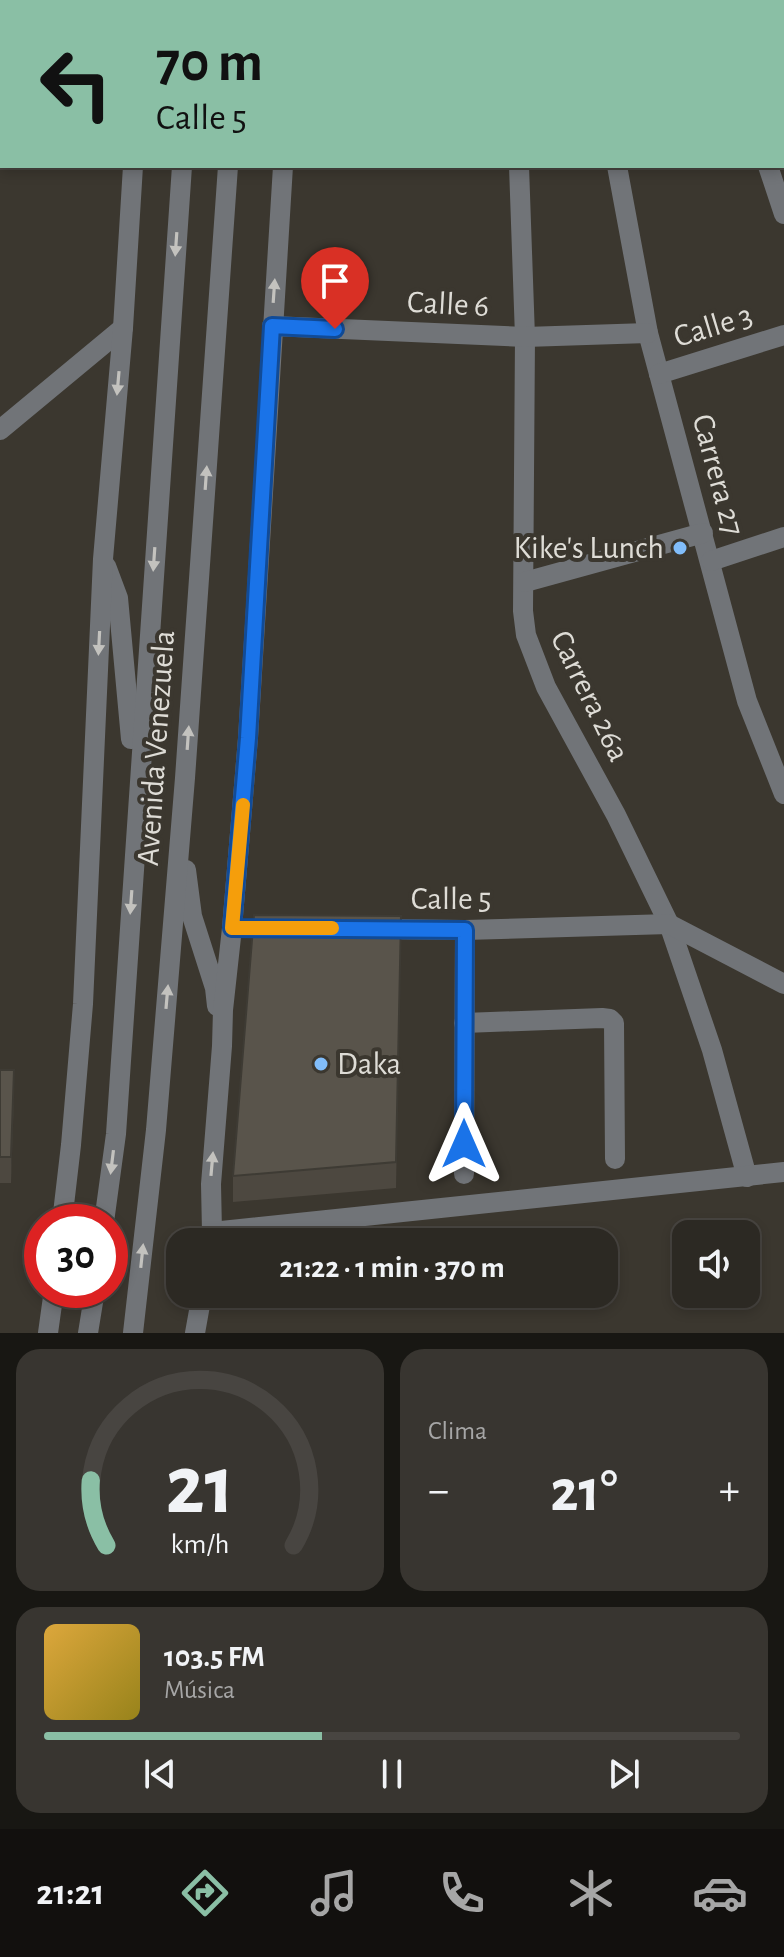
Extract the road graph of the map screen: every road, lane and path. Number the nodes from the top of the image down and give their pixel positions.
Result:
1 (133, 168) edge
2 (182, 168) edge
3 (228, 168) edge
4 (283, 168) edge
5 (519, 168) edge
6 (617, 168) edge
7 (769, 168) edge
8 (784, 214) edge
9 (272, 326) junction
10 (123, 328) junction
11 (648, 333) junction
12 (784, 335) edge
13 (525, 337) junction
14 (659, 374) junction
15 (0, 430) edge
16 (703, 533) junction
17 (784, 537) edge
18 (103, 559) junction
19 (711, 561) junction
20 (525, 582) junction
21 (139, 786) junction
22 (784, 794) edge
23 (181, 824) junction
24 (669, 924) junction
25 (357, 929) edge
26 (465, 930) junction
27 (784, 984) edge
28 (464, 1023) junction
29 (222, 1046) junction
30 (615, 1159) dead end
31 (784, 1172) edge
32 (464, 1174) dead end
33 (747, 1177) junction
34 (64, 1204) edge
35 (106, 1204) edge
36 (211, 1228) edge
37 (291, 1228) edge
38 (51, 1308) edge
39 (92, 1308) edge
40 (199, 1308) edge
41 (48, 1333) edge
42 (88, 1333) edge
43 (133, 1333) edge
44 (195, 1333) edge

1 - 10 street, Avenida Venezuela
2 -> 21 street, Avenida Venezuela
23 -> 3 street, Avenida Venezuela
9 -> 4 street
5 - 13 street, Carrera 26a
6 - 11 street, Carrera 27
7 - 8 street
9 - 13 street, Calle 6
9 - 29 street
10 - 15 street
10 -> 18 street, Avenida Venezuela
11 - 13 street, Calle 6
11 - 14 street, Carrera 27
12 - 14 street, Calle 3
13 - 20 street, Carrera 26a
14 - 16 street, Carrera 27
16 - 19 street, Carrera 27
16 - 20 street
17 - 19 street
18 - 21 street
18 -> 34 street, Avenida Venezuela
19 - 22 street, Carrera 27
20 - 24 street, Carrera 26a
21 -> 35 street, Avenida Venezuela
23 - 29 street
43 -> 23 street, Avenida Venezuela
24 - 26 street, Calle 5
24 - 27 street
24 - 33 street, Carrera 26a
25 - 26 street, Calle 5
26 - 28 street
28 - 30 street
28 - 32 street
36 -> 29 street
31 - 33 street
33 - 37 street
38 - 41 street
39 - 42 street
40 - 44 street

